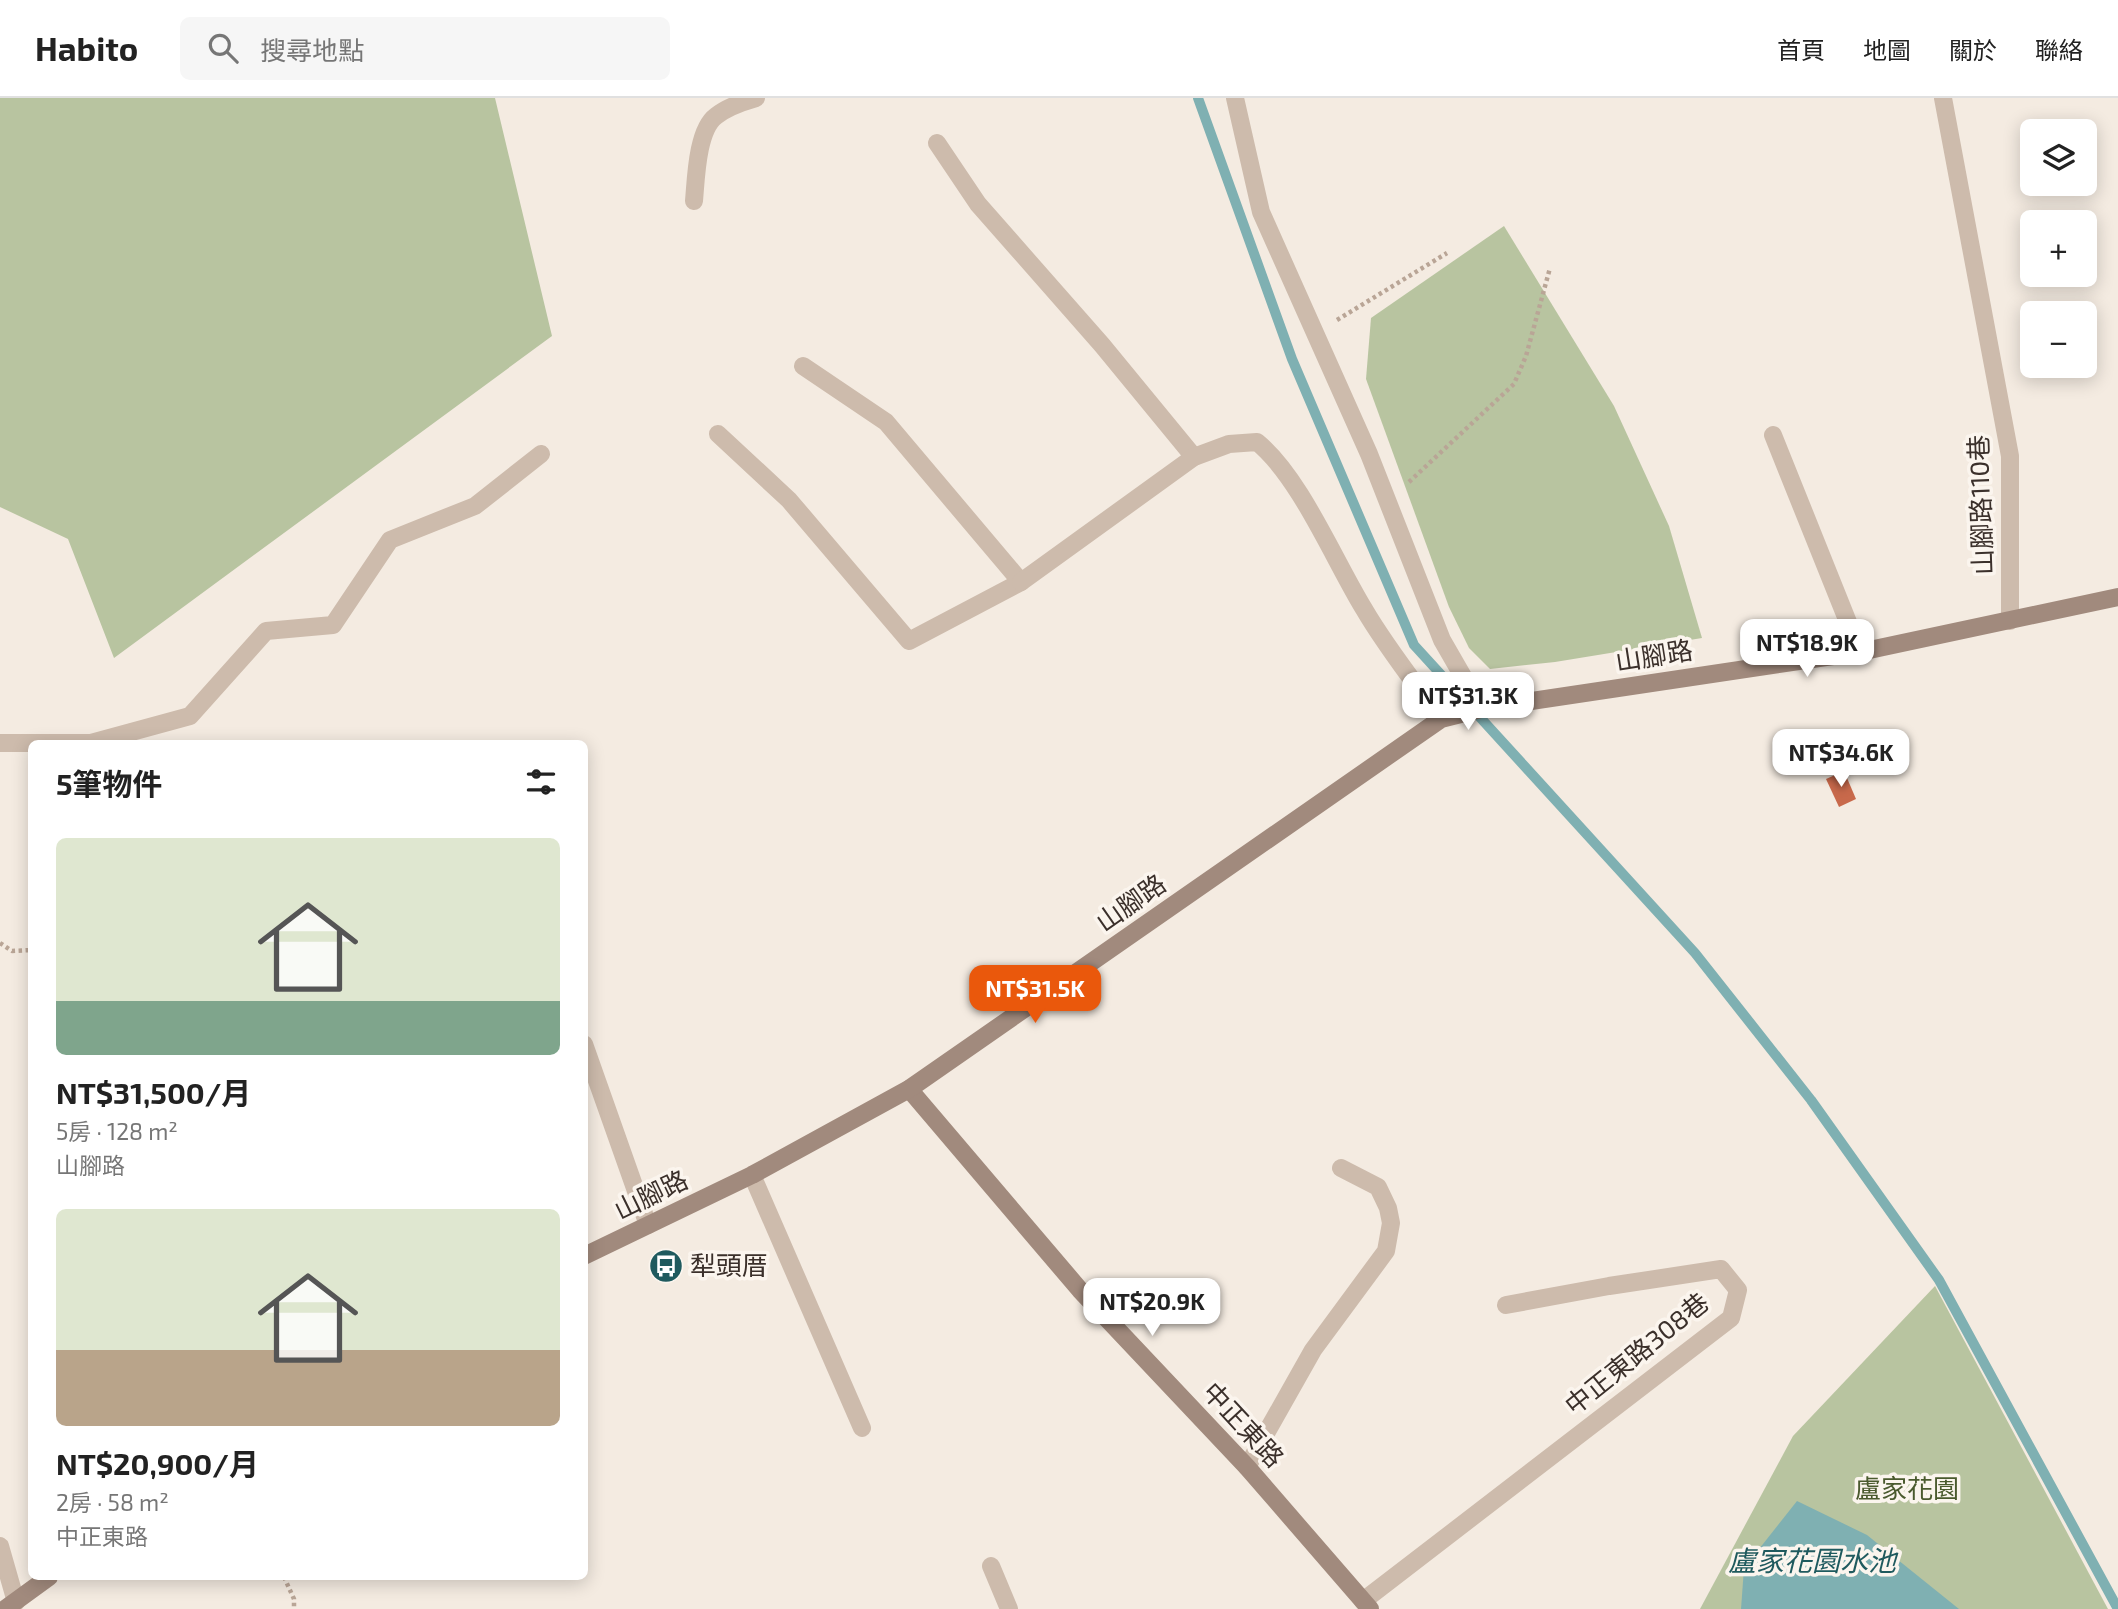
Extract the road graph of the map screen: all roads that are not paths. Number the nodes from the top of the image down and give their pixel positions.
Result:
1 (756, 98) edge
2 (1235, 98) edge
3 (1943, 98) edge
4 (937, 144) dead end
5 (694, 201) dead end
6 (803, 366) dead end
7 (718, 434) dead end
8 (1773, 435) dead end
9 (541, 454) dead end
10 (1194, 457) junction
11 (1021, 582) junction
12 (2118, 597) edge
13 (2010, 621) junction
14 (1860, 652) junction
15 (1485, 708) junction
16 (1441, 719) junction
17 (102, 740) edge
18 (0, 743) edge
19 (28, 743) edge
20 (588, 1055) edge
21 (909, 1089) junction
22 (1341, 1168) dead end
23 (752, 1175) junction
24 (648, 1225) junction
25 (588, 1254) edge
26 (1506, 1305) dead end
27 (862, 1428) dead end
28 (1247, 1466) junction
29 (0, 1546) edge
30 (991, 1566) dead end
31 (45, 1580) edge
32 (1366, 1605) edge
33 (11, 1606) edge
34 (1009, 1609) edge

1 - 5 lane
2 - 15 lane
3 - 13 lane, 山腳路110巷
4 - 10 lane
6 - 11 lane
7 - 11 lane
8 - 14 lane
9 - 17 lane
10 - 11 lane
10 - 16 lane
12 - 13 main road, 山腳路
13 - 14 main road, 山腳路
14 - 15 main road, 山腳路
15 - 16 main road, 山腳路
16 - 21 main road, 山腳路
18 - 19 lane
20 - 24 lane
21 - 23 main road, 山腳路
21 - 28 main road, 中正東路
22 - 28 lane
23 - 24 main road, 山腳路
23 - 27 lane
24 - 25 main road, 山腳路
26 - 32 lane, 中正東路308巷
28 - 32 main road, 中正東路
29 - 33 lane
30 - 34 lane
31 - 33 main road

